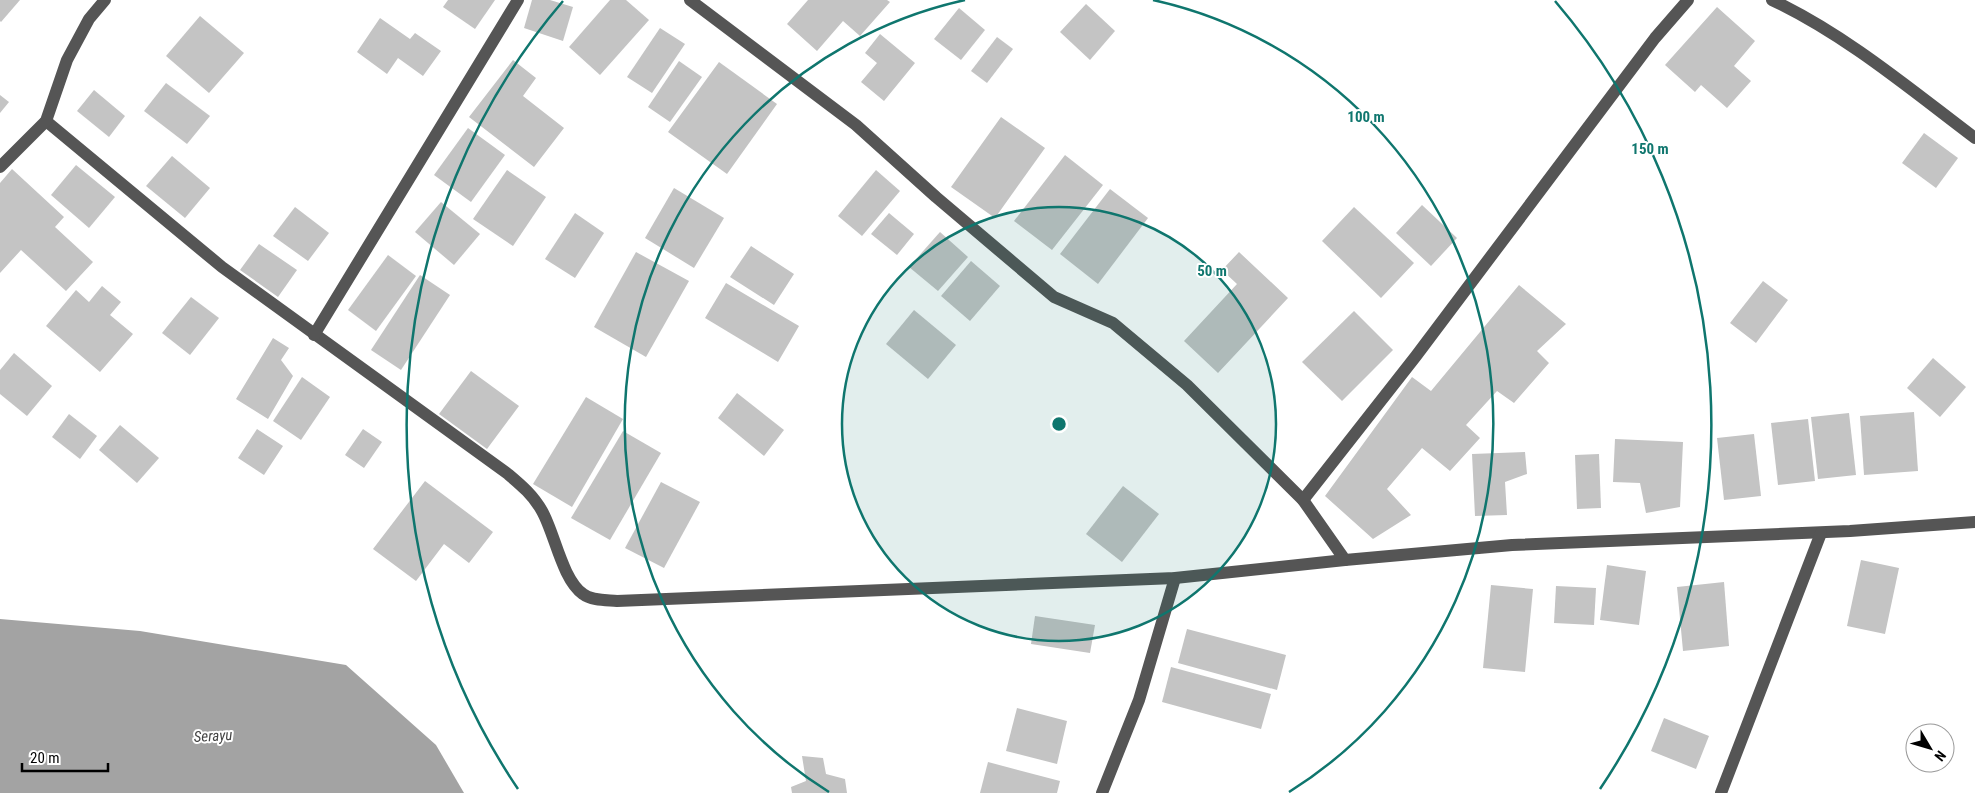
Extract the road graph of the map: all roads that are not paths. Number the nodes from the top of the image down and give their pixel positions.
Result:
1 (105, 0) edge
2 (518, 0) edge
3 (690, 0) edge
4 (1688, 0) edge
5 (1772, 0) edge
6 (46, 121) junction
7 (1975, 138) edge
8 (0, 167) edge
9 (314, 335) junction
10 (1303, 500) junction
11 (1975, 522) edge
12 (1821, 533) junction
13 (1345, 560) junction
14 (1175, 578) junction
15 (1102, 793) edge
16 (1721, 793) edge

1 - 6 street
2 - 9 street
3 - 10 street
4 - 10 street
5 - 7 street
6 - 8 street
6 - 9 street
9 - 14 street
10 - 13 street
11 - 12 street
12 - 13 street
12 - 16 street
13 - 14 street
14 - 15 street

